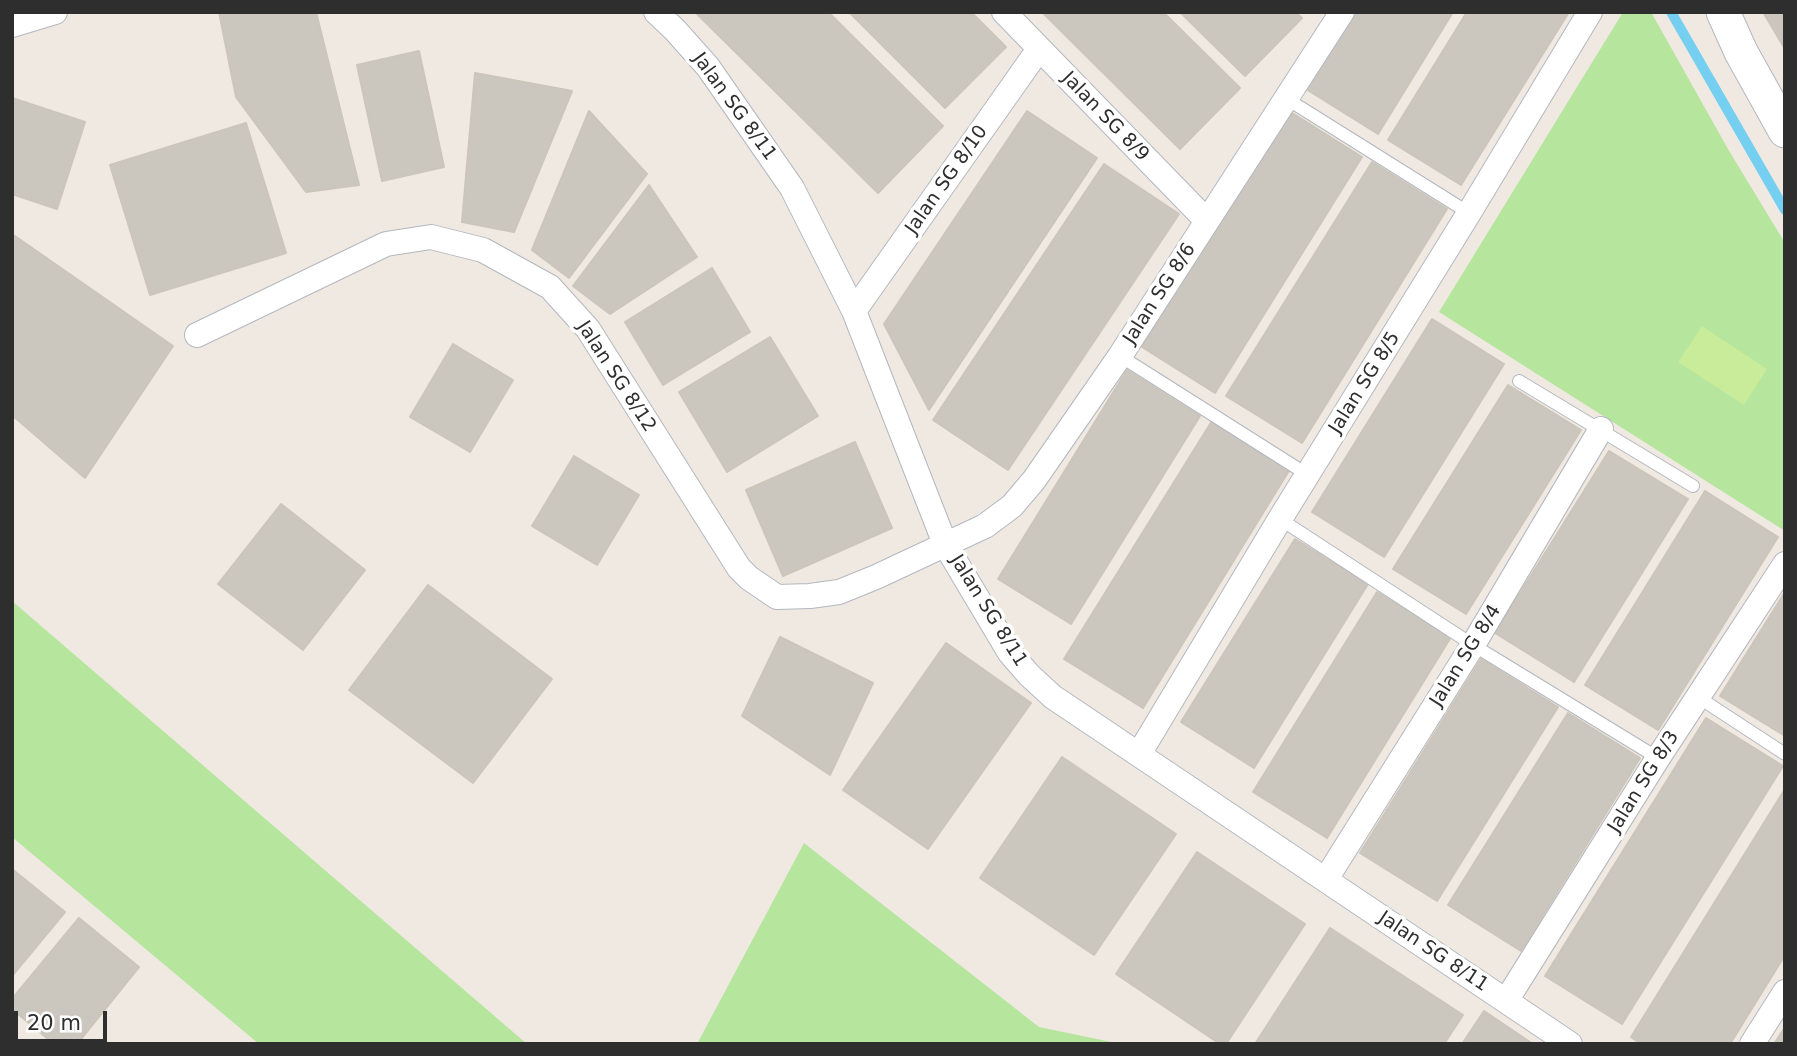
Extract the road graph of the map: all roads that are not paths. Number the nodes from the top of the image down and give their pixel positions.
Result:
1 (55, 12) edge
2 (656, 12) edge
3 (1004, 12) edge
4 (1590, 12) edge
5 (1723, 12) edge
6 (1335, 15) edge
7 (12, 25) edge
8 (1040, 49) junction
9 (1287, 99) junction
10 (1785, 131) edge
11 (1469, 213) junction
12 (1207, 221) junction
13 (853, 312) junction
14 (197, 335) dead end
15 (1120, 356) junction
16 (1519, 381) dead end
17 (1601, 429) junction
18 (1308, 475) junction
19 (1693, 486) dead end
20 (1280, 519) junction
21 (946, 544) junction
22 (1785, 564) edge
23 (1474, 645) junction
24 (1698, 697) junction
25 (1139, 754) junction
26 (1785, 754) edge
27 (1658, 758) junction
28 (1326, 879) junction
29 (1785, 992) edge
30 (1506, 1001) junction
31 (1570, 1044) edge
32 (1752, 1044) edge

1 - 7 street
2 - 13 street, Jalan SG 8/11
3 - 8 street, Jalan SG 8/9
4 - 11 street, Jalan SG 8/5
5 - 10 street
6 - 9 street, Jalan SG 8/6
8 - 12 street, Jalan SG 8/9
8 - 13 street, Jalan SG 8/10
9 - 11 lane
9 - 12 street, Jalan SG 8/6
11 - 18 street, Jalan SG 8/5
12 - 15 street, Jalan SG 8/6
13 - 21 street, Jalan SG 8/11
14 - 21 street, Jalan SG 8/12
15 - 18 lane
15 - 21 street, Jalan SG 8/6
16 - 17 lane
17 - 19 lane
17 - 23 street, Jalan SG 8/4
18 - 20 street, Jalan SG 8/5
20 - 23 lane
20 - 25 street, Jalan SG 8/5
21 - 25 street, Jalan SG 8/11
22 - 24 street, Jalan SG 8/3
23 - 27 lane
23 - 28 street, Jalan SG 8/4
24 - 26 lane
24 - 27 street, Jalan SG 8/3
25 - 28 street, Jalan SG 8/11
27 - 30 street, Jalan SG 8/3
28 - 30 street, Jalan SG 8/11
29 - 32 street
30 - 31 street, Jalan SG 8/11

